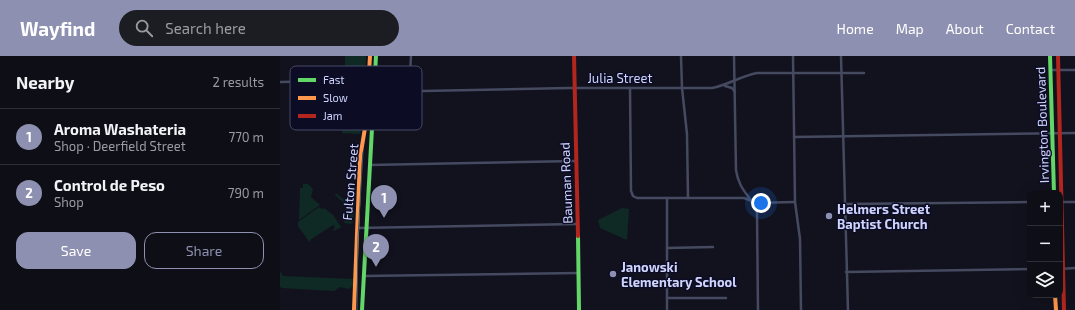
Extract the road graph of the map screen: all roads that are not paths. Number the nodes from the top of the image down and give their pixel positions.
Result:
1 (370, 56) edge
2 (376, 56) edge
3 (411, 56) edge
4 (574, 56) edge
5 (681, 56) edge
6 (734, 56) edge
7 (793, 56) edge
8 (841, 56) edge
9 (1050, 56) edge
10 (1058, 56) edge
11 (370, 66) edge
12 (375, 66) edge
13 (410, 66) edge
14 (1050, 70) junction
15 (1059, 70) junction
16 (1075, 70) edge
17 (841, 73) junction
18 (864, 73) dead end
19 (793, 74) junction
20 (735, 80) junction
21 (280, 82) edge
22 (290, 82) edge
23 (724, 86) junction
24 (574, 88) junction
25 (630, 88) junction
26 (682, 88) junction
27 (422, 92) edge
28 (735, 93) junction
29 (365, 130) edge
30 (372, 130) edge
31 (1061, 133) junction
32 (1075, 133) edge
33 (1053, 134) junction
34 (794, 137) junction
35 (843, 137) junction
36 (364, 140) junction
37 (372, 140) junction
38 (362, 145) junction
39 (371, 146) junction
40 (576, 161) junction
41 (369, 165) junction
42 (1054, 190) edge
43 (1061, 190) edge
44 (745, 197) junction
45 (667, 198) junction
46 (688, 198) junction
47 (751, 201) junction
48 (757, 202) junction
49 (795, 202) junction
50 (1027, 202) edge
51 (1063, 202) edge
52 (1075, 202) edge
53 (844, 204) junction
54 (756, 206) junction
55 (578, 224) junction
56 (1061, 226) edge
57 (356, 228) junction
58 (366, 228) junction
59 (713, 247) dead end
60 (667, 248) junction
61 (1062, 262) edge
62 (1063, 268) edge
63 (1075, 268) edge
64 (1027, 269) edge
65 (846, 272) junction
66 (579, 274) junction
67 (363, 276) junction
68 (1063, 289) edge
69 (667, 298) junction
70 (726, 298) dead end
71 (1055, 298) edge
72 (354, 310) edge
73 (362, 310) edge
74 (579, 310) edge
75 (667, 310) edge
76 (758, 310) edge
77 (801, 310) edge
78 (848, 310) edge
79 (1056, 310) edge
80 (1064, 310) edge

1 - 11 main road, Fulton Street
2 - 12 main road, Fulton Street
3 - 13 street
4 - 24 main road, Bauman Road
5 - 26 street
6 - 20 street
7 - 19 street
8 - 17 street
9 - 14 main road, Irvington Boulevard
10 - 15 main road, Irvington Boulevard
14 - 15 street
14 - 33 main road, Irvington Boulevard
15 - 16 street
15 - 31 main road, Irvington Boulevard
17 - 18 street, Julia Street
17 - 19 street, Julia Street
17 - 35 street
19 - 20 street, Julia Street
19 - 34 street
20 - 23 street, Julia Street
20 - 28 street
21 - 22 street
23 - 26 street, Julia Street
23 - 28 street
24 - 25 street, Julia Street
24 - 27 street, Julia Street
24 - 40 main road, Bauman Road
25 - 26 street, Julia Street
25 - 45 street
26 - 46 street
28 - 44 street
29 - 36 main road, Fulton Street
30 - 37 main road, Fulton Street
31 - 32 street
31 - 33 street
31 - 43 main road, Irvington Boulevard
33 - 35 street
33 - 42 main road, Irvington Boulevard
34 - 35 street
34 - 49 street
35 - 53 street
36 - 37 main road
36 - 38 main road, Fulton Street
37 - 39 main road, Fulton Street
38 - 39 main road
38 - 57 main road, Fulton Street
39 - 41 main road, Fulton Street
40 - 41 street
40 - 55 main road, Bauman Road
41 - 58 main road, Fulton Street
44 - 46 street
44 - 47 street
45 - 46 street
45 - 60 street
47 - 48 street
47 - 54 street
48 - 49 street
48 - 54 street
49 - 77 street
50 - 53 street
51 - 52 street
53 - 65 street
54 - 76 street
55 - 58 street
55 - 66 main road, Bauman Road
56 - 61 main road, Irvington Boulevard
57 - 58 street
57 - 72 main road, Fulton Street
58 - 67 main road, Fulton Street
59 - 60 street
60 - 69 street
62 - 63 street
64 - 65 street
65 - 78 street
66 - 67 street
66 - 74 main road, Bauman Road
67 - 73 main road, Fulton Street
68 - 80 main road, Irvington Boulevard
69 - 70 street
69 - 75 street
71 - 79 main road

